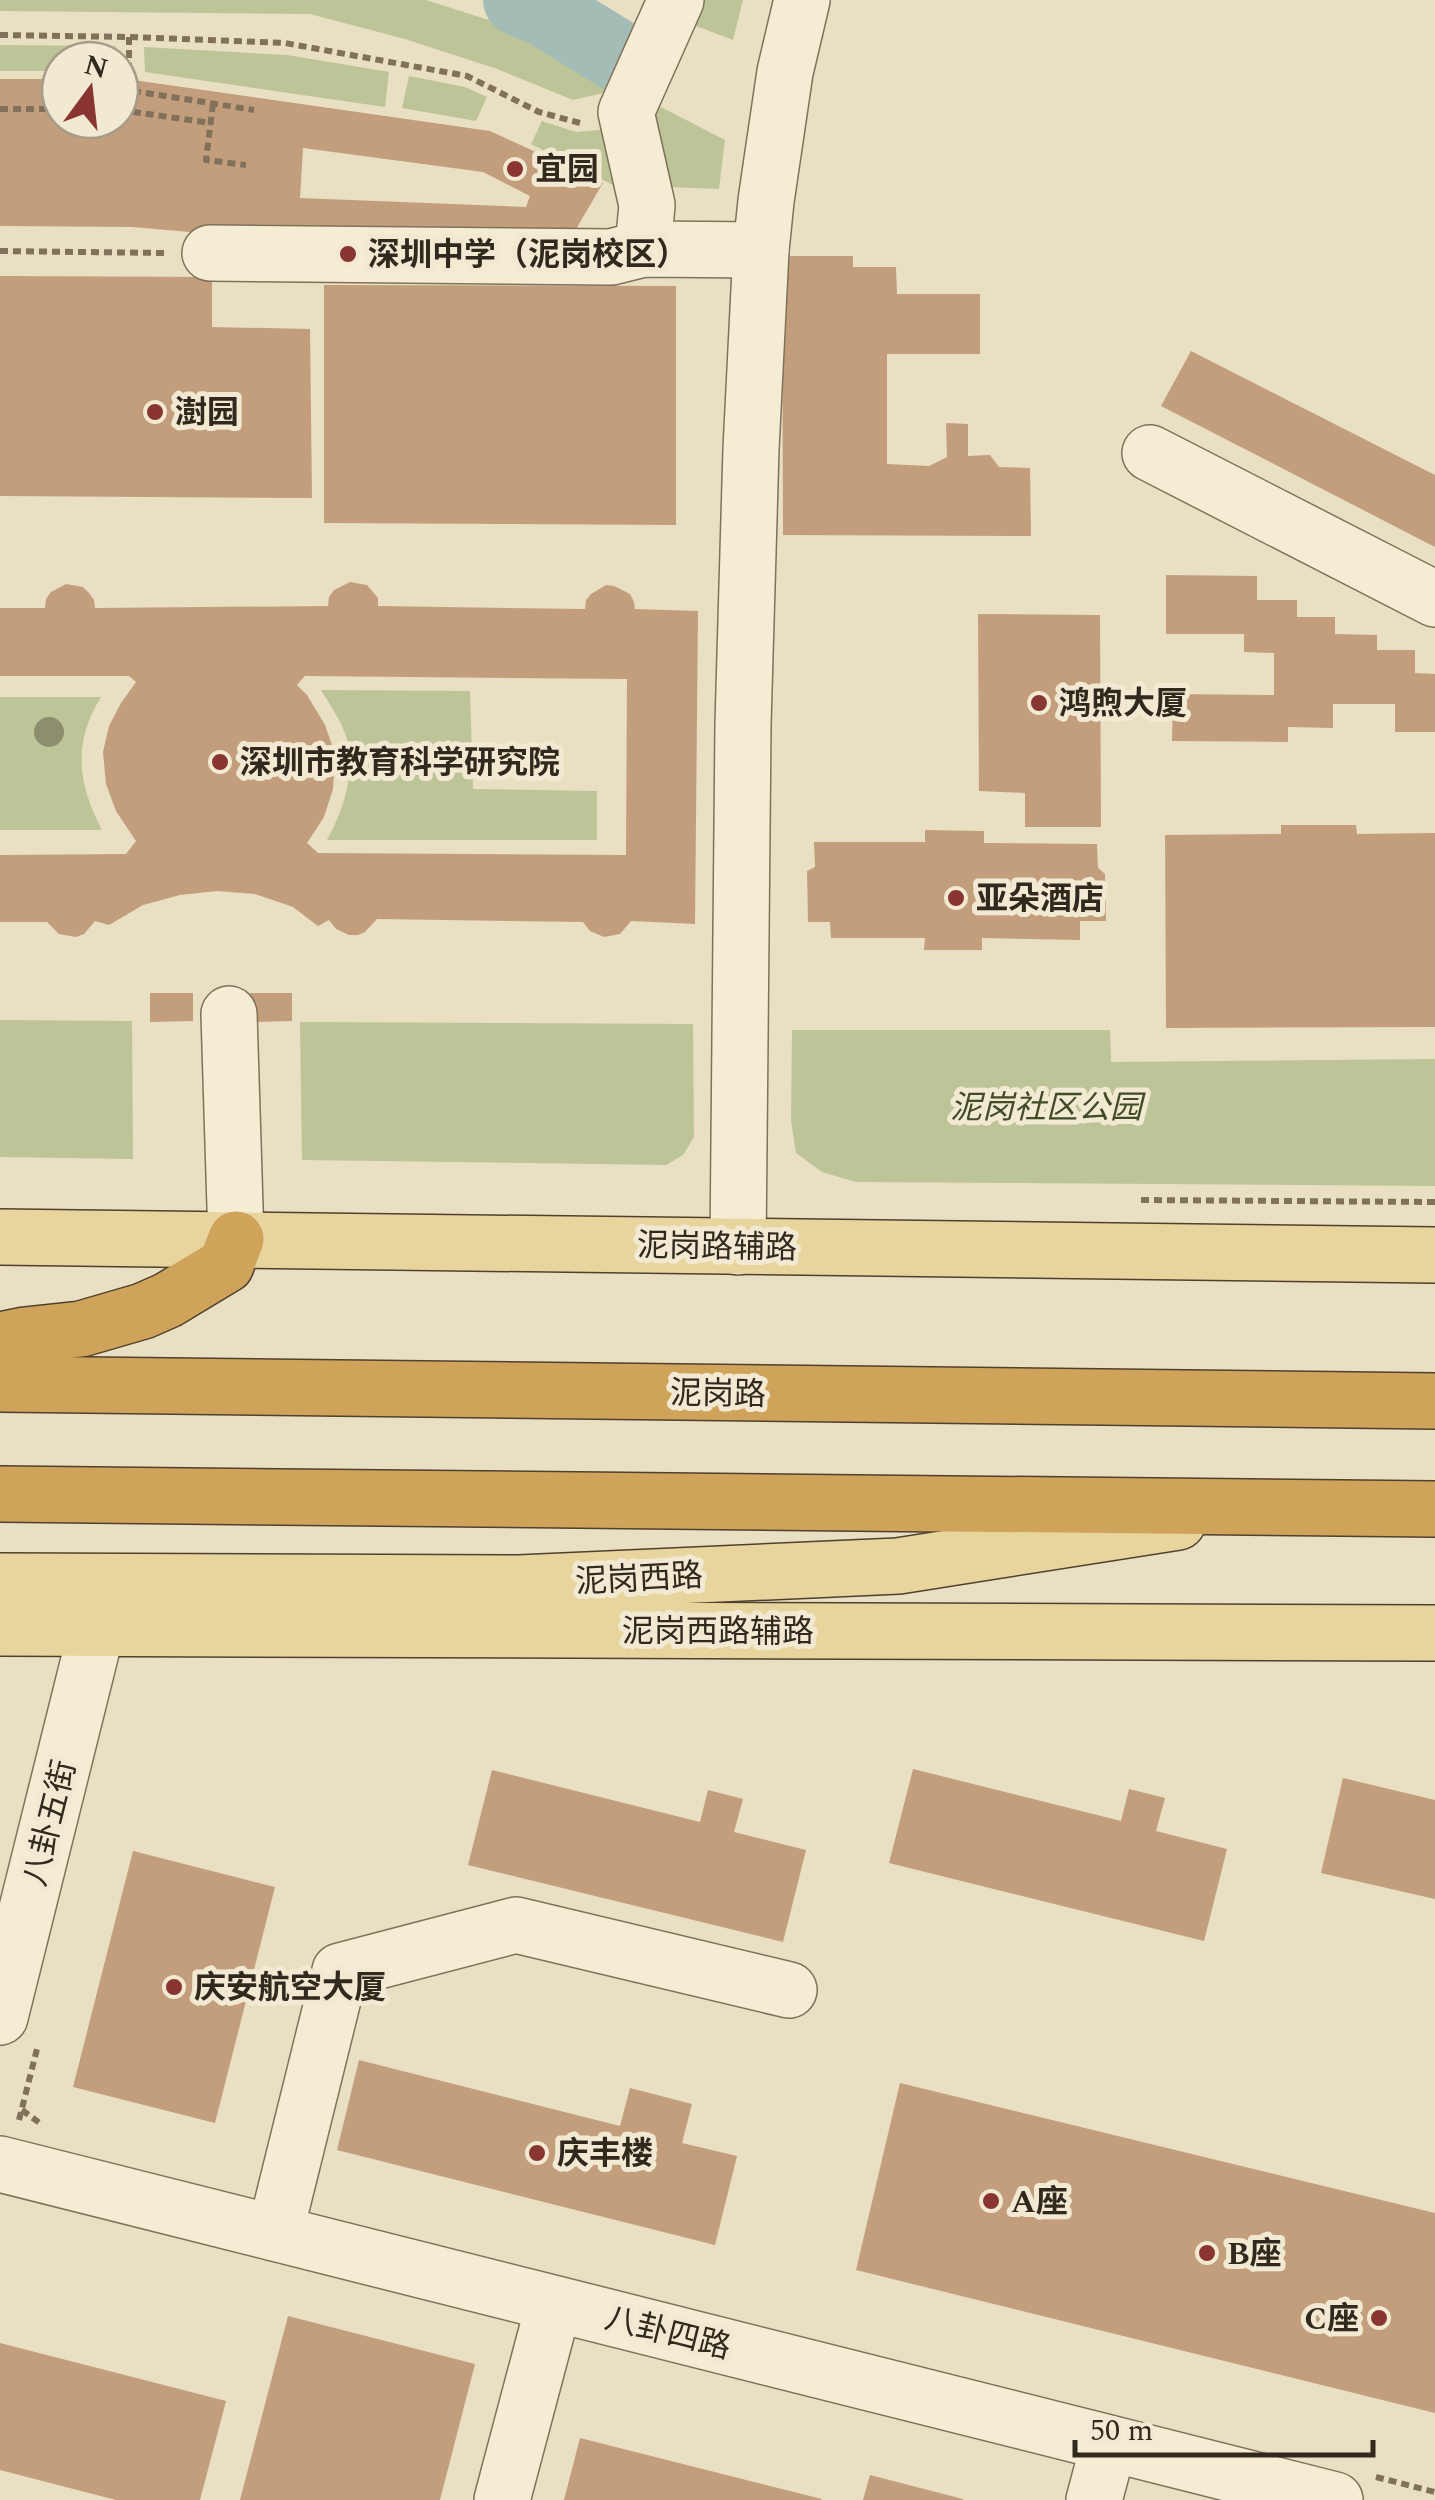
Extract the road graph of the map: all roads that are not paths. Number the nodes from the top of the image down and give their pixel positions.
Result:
1 (802, 0) edge
2 (674, 4) edge
3 (643, 248) junction
4 (761, 250) junction
5 (210, 253) road end
6 (1150, 452) dead end
7 (1435, 600) edge
8 (230, 1014) dead end
9 (0, 1237) edge
10 (236, 1239) junction
11 (738, 1246) junction
12 (1435, 1256) edge
13 (0, 1340) edge
14 (0, 1384) edge
15 (1435, 1401) edge
16 (0, 1494) edge
17 (1273, 1506) junction
18 (1435, 1508) edge
19 (1435, 1539) edge
20 (0, 1580) edge
21 (0, 1628) edge
22 (97, 1628) junction
23 (1435, 1633) edge
24 (789, 1990) dead end
25 (0, 2016) edge
26 (0, 2164) edge
27 (275, 2233) junction
28 (554, 2304) junction
29 (1109, 2444) junction
30 (502, 2500) edge
31 (1094, 2500) edge
32 (1336, 2500) edge

1 - 4 street
2 - 3 street
3 - 4 street
3 - 5 street
4 - 11 street
6 - 7 street
8 - 10 street
9 - 10 main road, 泥岗路辅路
10 - 11 main road, 泥岗路辅路
10 - 13 highway
11 - 12 main road, 泥岗路辅路
14 - 15 highway, 泥岗路
16 - 17 highway
17 - 18 highway
17 - 19 highway
17 - 20 main road, 泥岗西路
21 - 22 main road, 泥岗西路辅路
22 - 23 main road, 泥岗西路辅路
22 - 25 street, 八卦五街
24 - 27 street
26 - 27 street, 八卦四路
27 - 28 street, 八卦四路
28 - 29 street, 八卦四路
28 - 30 street
29 - 31 street
29 - 32 street, 八卦四路

